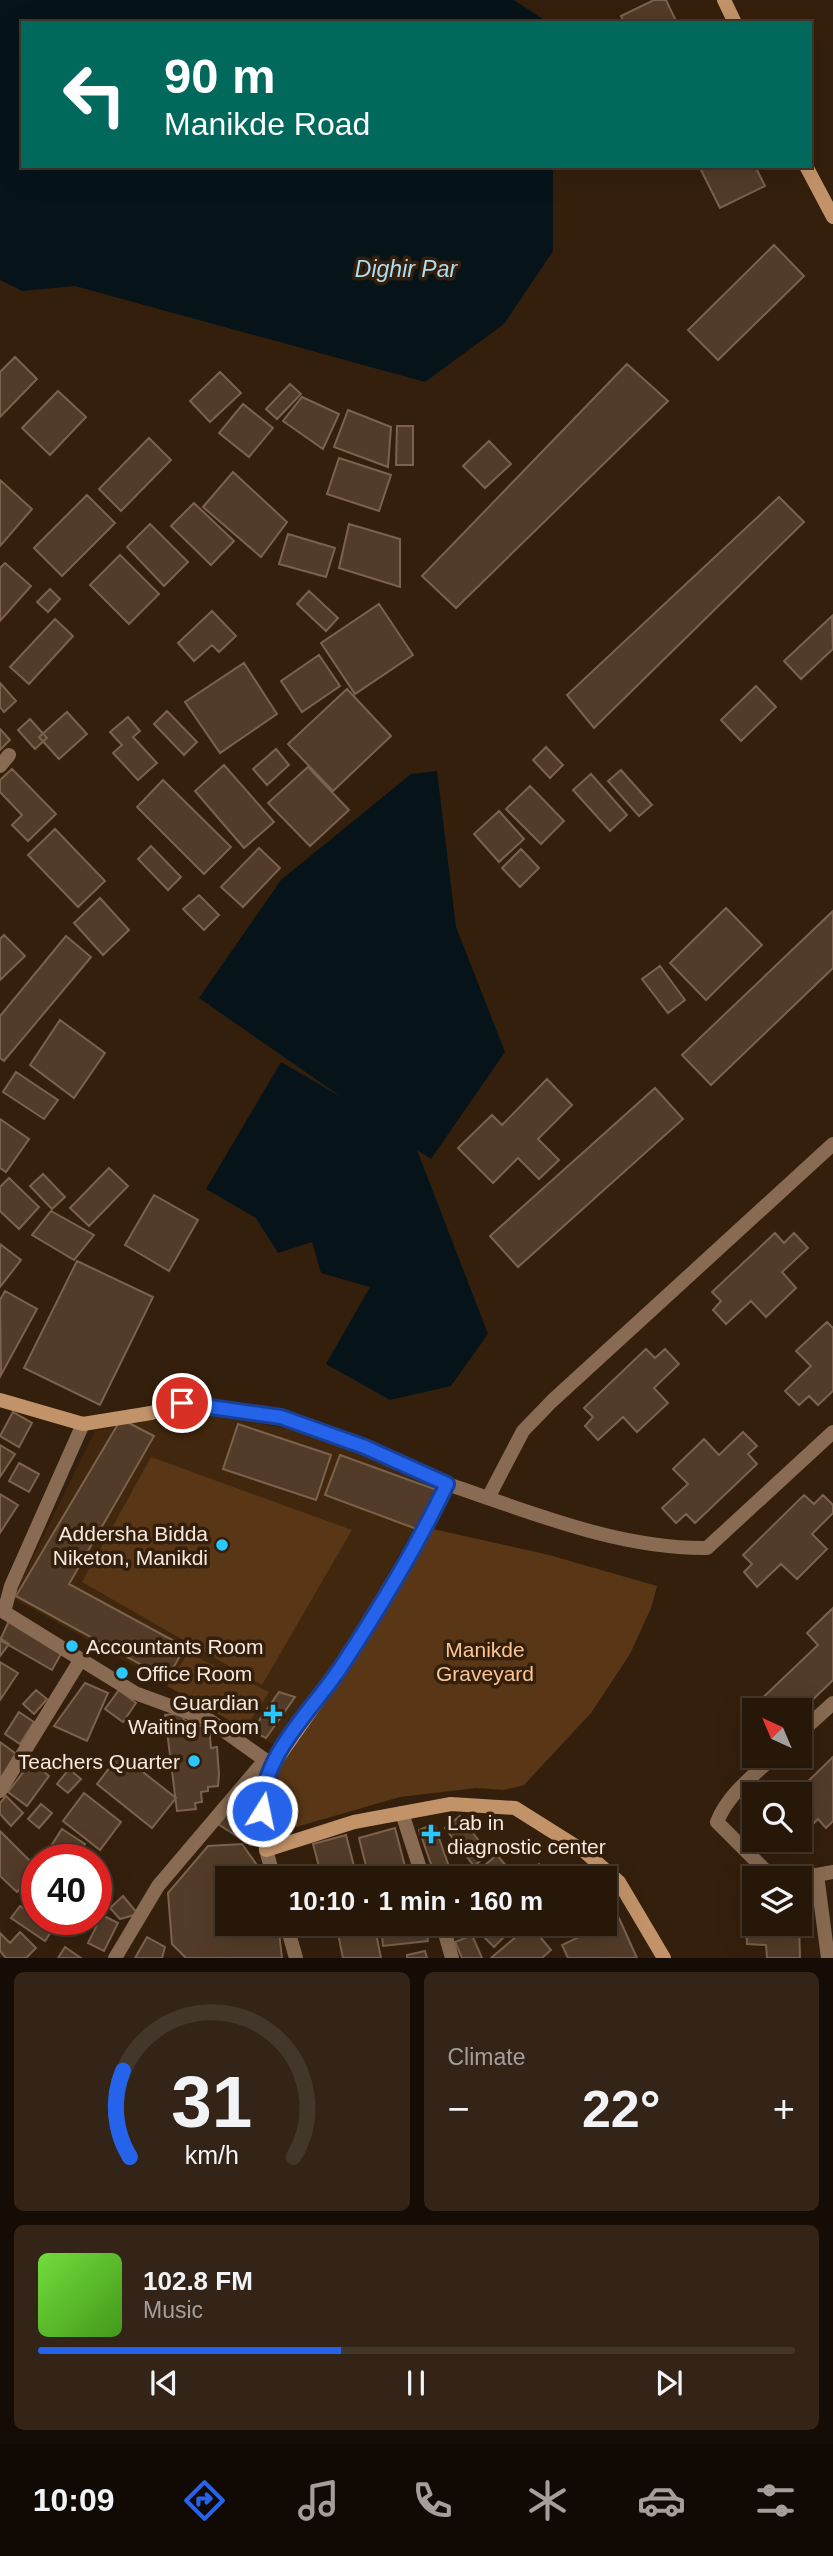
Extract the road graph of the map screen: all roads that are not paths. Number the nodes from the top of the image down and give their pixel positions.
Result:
1 (724, 0) edge
2 (734, 21) edge
3 (807, 168) edge
4 (833, 217) edge
5 (833, 1144) edge
6 (0, 1400) edge
7 (83, 1424) junction
8 (833, 1432) edge
9 (447, 1484) junction
10 (488, 1498) junction
11 (6, 1588) edge
12 (81, 1659) junction
13 (833, 1703) edge
14 (812, 1722) edge
15 (270, 1761) junction
16 (762, 1768) edge
17 (0, 1791) edge
18 (402, 1813) junction
19 (266, 1850) junction
20 (271, 1866) edge
21 (420, 1866) edge
22 (833, 1872) edge
23 (817, 1875) junction
24 (290, 1936) edge
25 (446, 1936) edge
26 (116, 1958) edge
27 (296, 1958) edge
28 (453, 1958) edge
29 (664, 1958) edge
30 (828, 1958) edge

1 - 2 street
3 - 4 street
5 - 10 street
6 - 7 street
7 - 9 street
7 - 11 street
8 - 10 street
9 - 10 street
9 - 15 street
11 - 12 street
12 - 15 street
12 - 17 street
13 - 14 street
15 - 19 street
15 - 26 street
16 - 23 street
18 - 19 street
18 - 21 street
18 - 29 street
19 - 20 street
22 - 23 street
23 - 30 street
24 - 27 street
25 - 28 street

